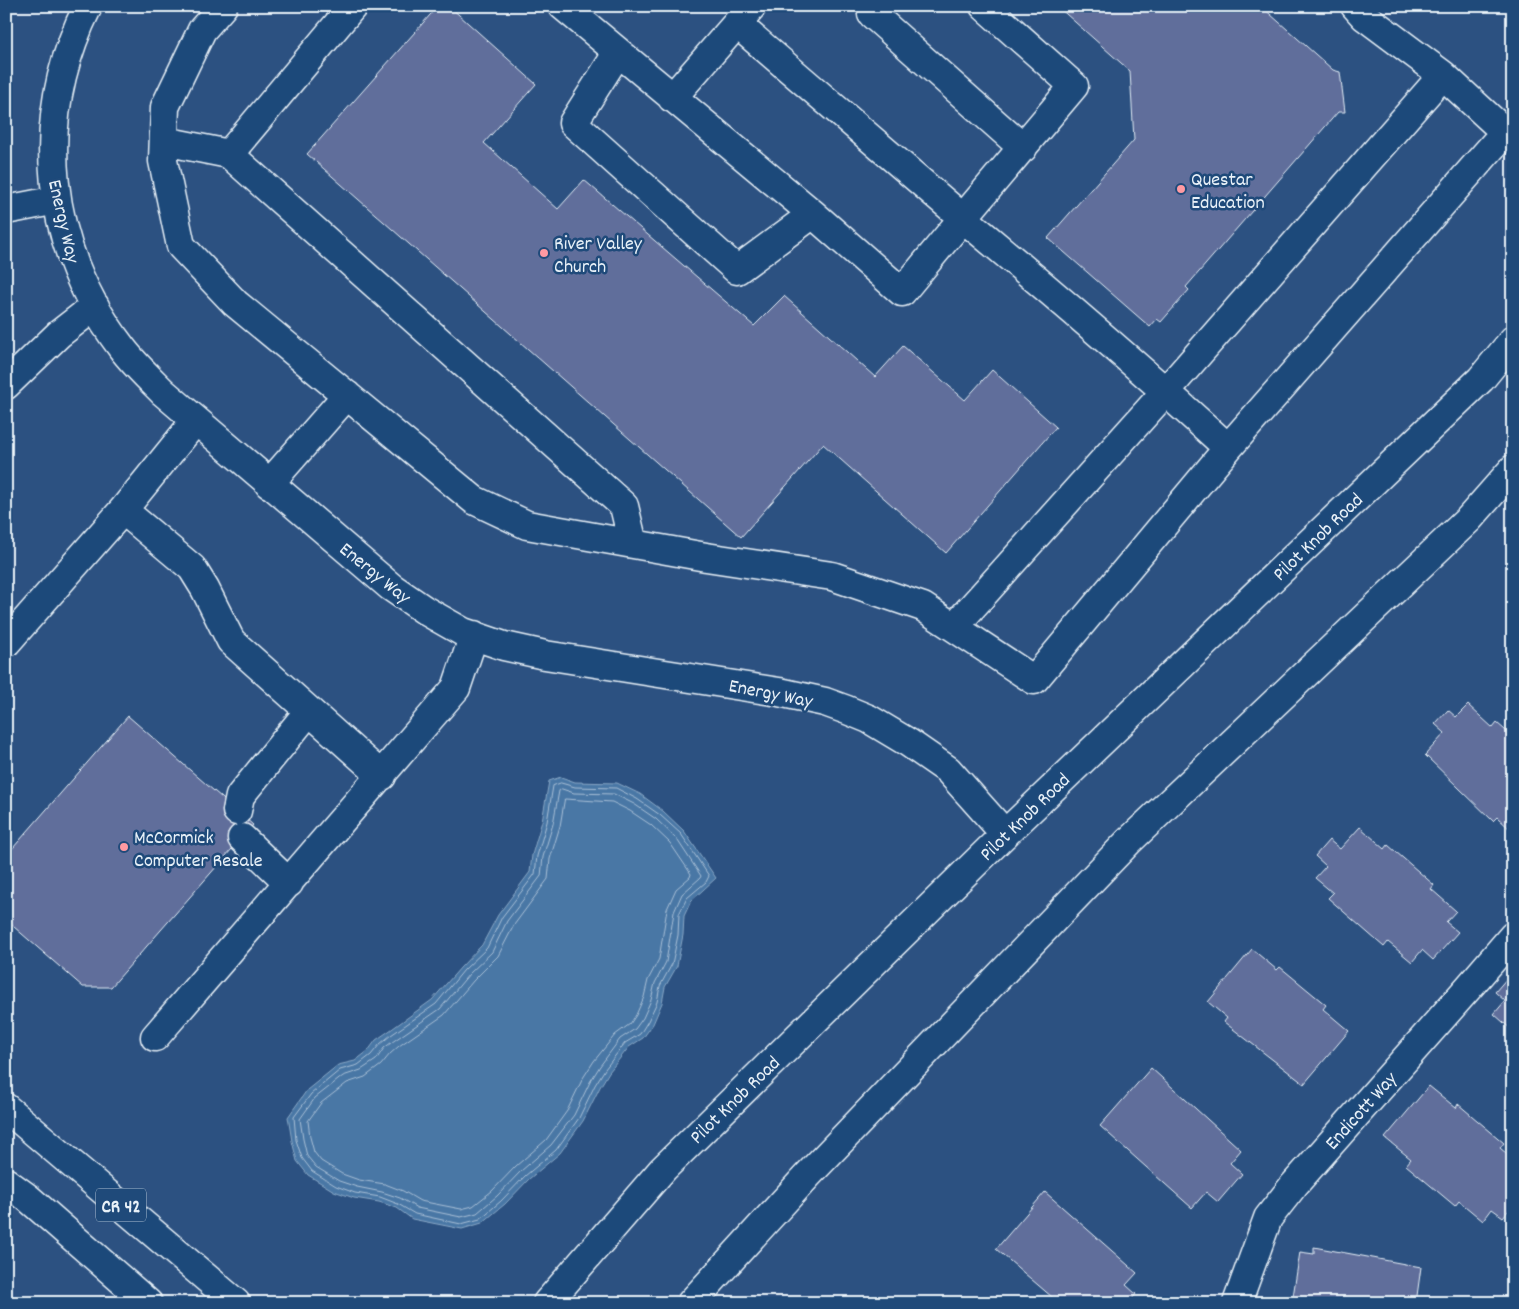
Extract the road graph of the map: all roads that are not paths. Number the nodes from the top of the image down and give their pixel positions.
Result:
1 (88, 6) edge
2 (223, 6) edge
3 (353, 6) edge
4 (563, 6) edge
5 (984, 6) edge
6 (1356, 6) edge
7 (872, 9) edge
8 (745, 15) edge
9 (618, 52) junction
10 (1443, 75) junction
11 (672, 98) junction
12 (164, 141) junction
13 (1023, 148) junction
14 (229, 154) junction
15 (57, 200) junction
16 (6, 210) edge
17 (813, 214) junction
18 (963, 218) junction
19 (95, 306) junction
20 (1513, 340) edge
21 (6, 385) edge
22 (1166, 391) junction
23 (347, 396) junction
24 (196, 420) junction
25 (1228, 448) junction
26 (1513, 469) edge
27 (270, 484) junction
28 (123, 510) junction
29 (633, 544) junction
30 (954, 627) junction
31 (474, 635) junction
32 (6, 643) edge
33 (309, 711) junction
34 (382, 776) junction
35 (1005, 834) junction
36 (289, 883) junction
37 (1513, 936) edge
38 (155, 1037) dead end
39 (6, 1108) edge
40 (6, 1182) edge
41 (148, 1303) edge
42 (236, 1303) edge
43 (547, 1303) edge
44 (690, 1303) edge
45 (1237, 1303) edge

1 - 15 main road, Energy Way
2 - 12 main road
3 - 14 main road
4 - 9 main road
5 - 13 main road
6 - 10 main road
7 - 13 main road
8 - 11 main road
8 - 18 main road
9 - 11 main road
9 - 17 main road
10 - 22 main road
10 - 25 main road
11 - 17 main road
12 - 14 main road
12 - 23 main road
13 - 18 main road
14 - 29 main road
15 - 16 main road
15 - 19 main road, Energy Way
17 - 18 main road
18 - 22 main road
19 - 21 main road
19 - 24 main road, Energy Way
20 - 35 main road, Pilot Knob Road
22 - 25 main road
22 - 30 main road
23 - 27 main road
23 - 29 main road
24 - 27 main road, Energy Way
24 - 28 main road
25 - 30 main road
26 - 44 main road
27 - 31 main road, Energy Way
28 - 32 main road
28 - 33 main road
29 - 30 main road
31 - 34 main road
31 - 35 main road, Energy Way
33 - 34 main road
33 - 36 main road
34 - 36 main road
35 - 43 main road, Pilot Knob Road
36 - 38 main road
37 - 45 main road, Endicott Way
39 - 42 main road, CR 42
40 - 41 main road, CR 42

